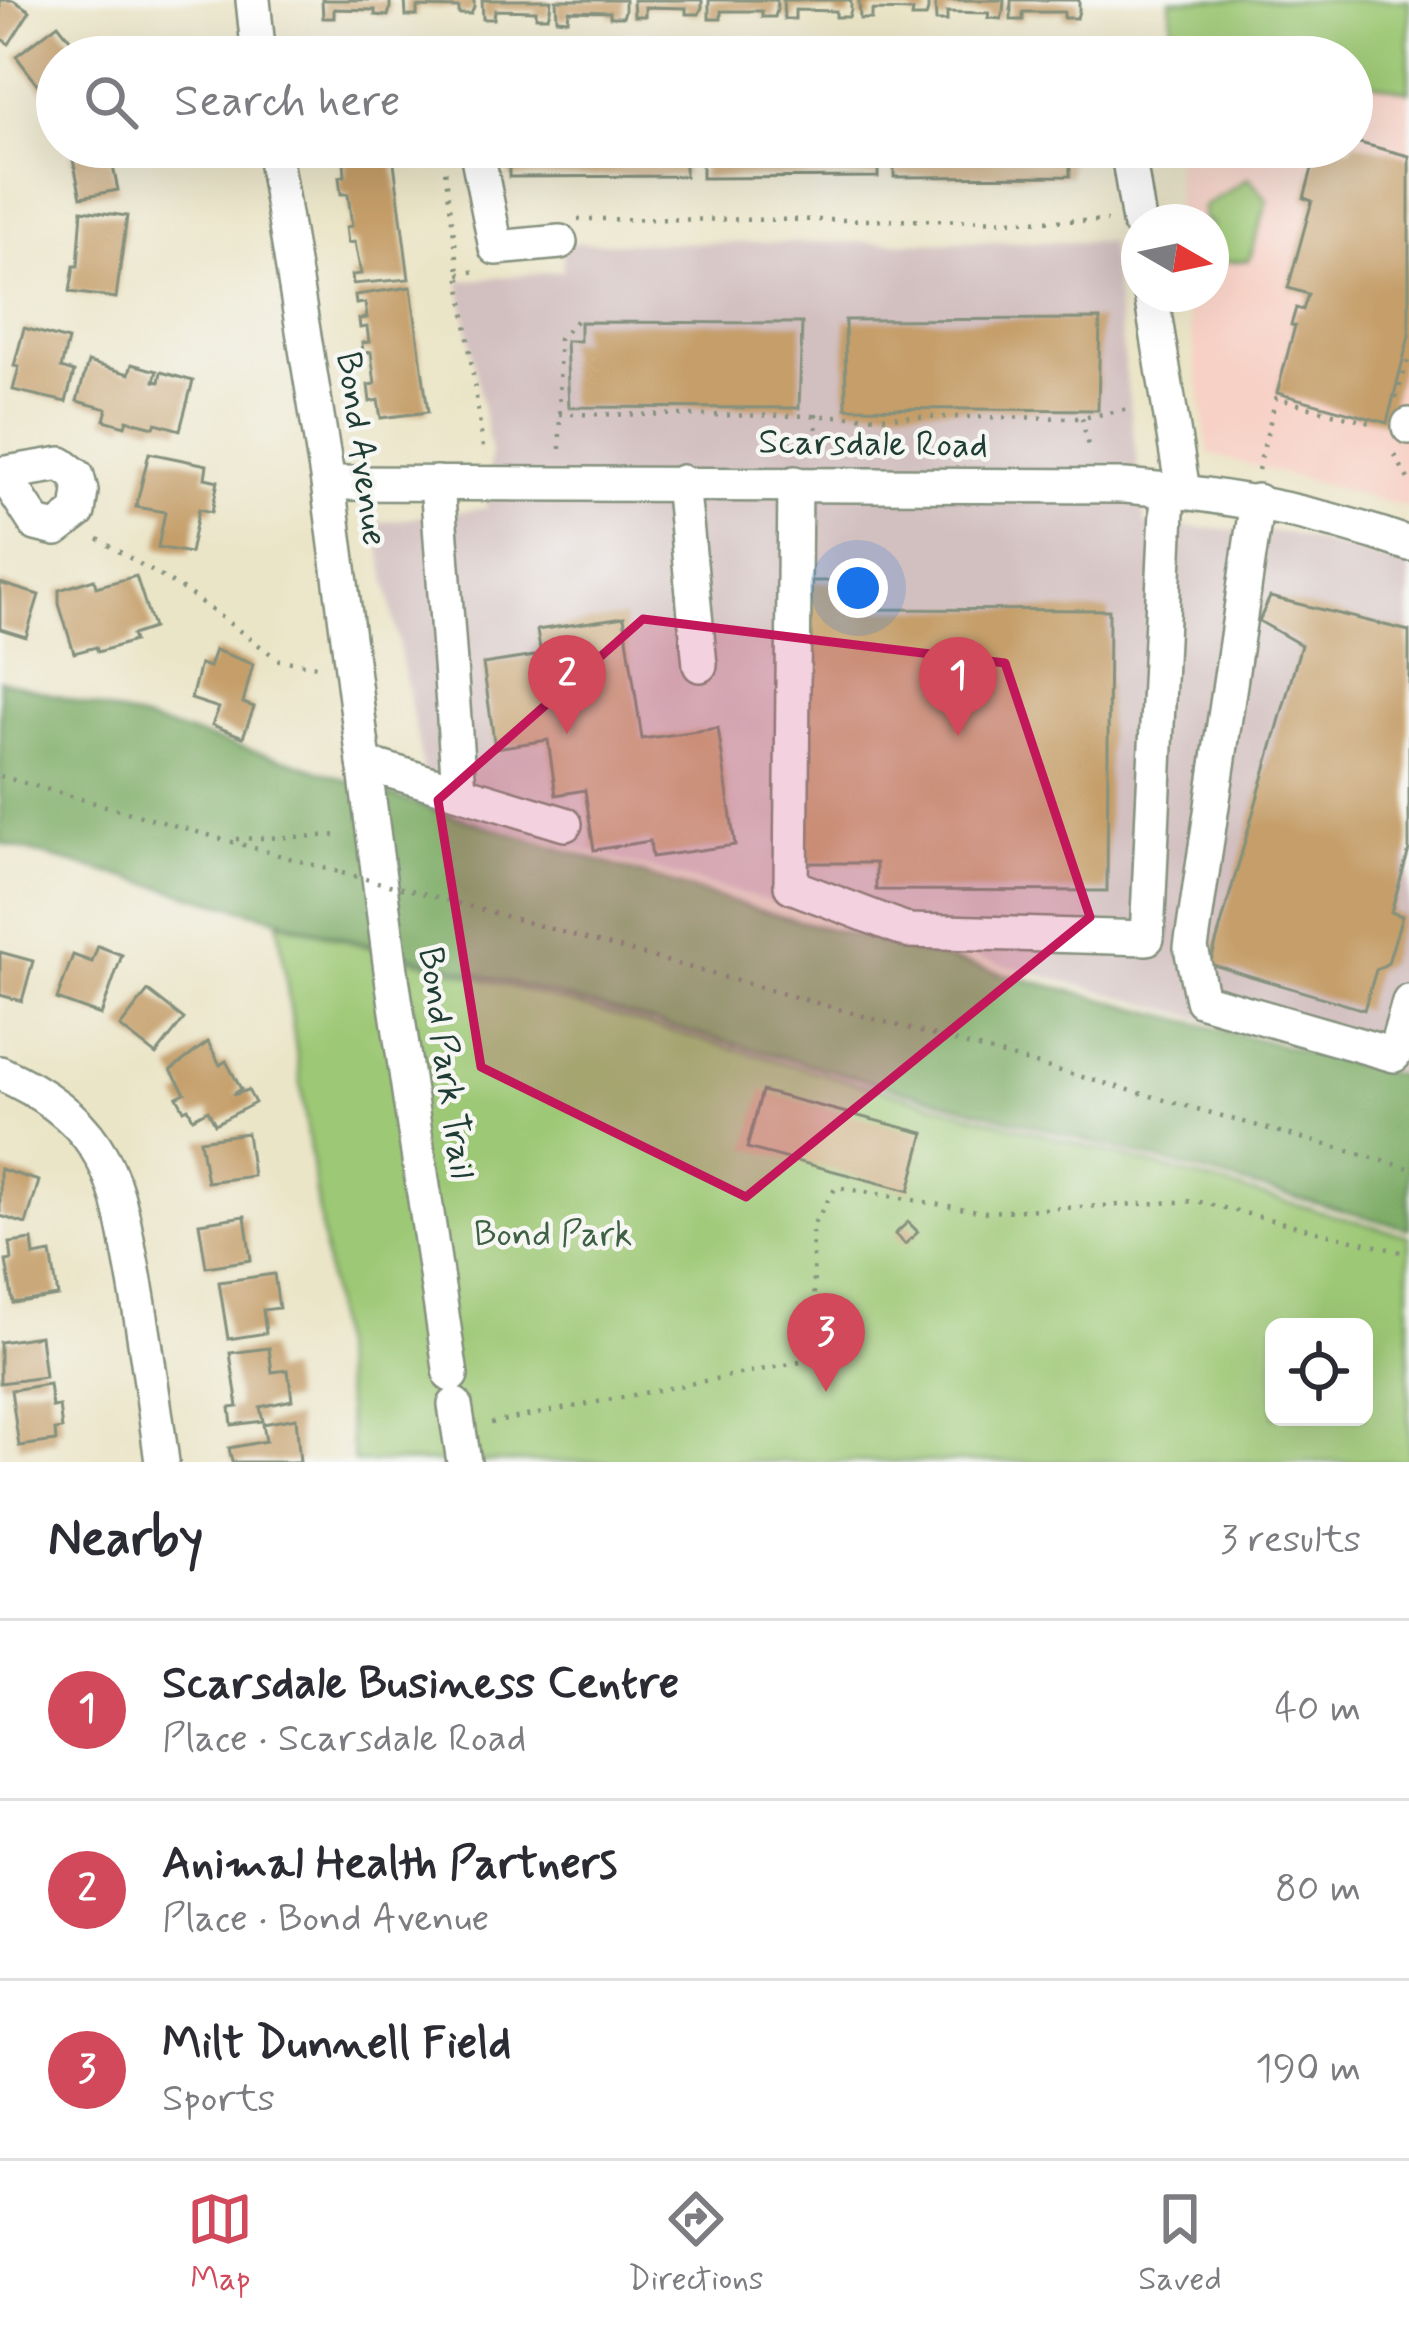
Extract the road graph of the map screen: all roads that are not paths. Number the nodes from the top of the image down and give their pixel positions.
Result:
1 (253, 0) edge
2 (257, 36) edge
3 (276, 168) edge
4 (480, 168) edge
5 (1126, 168) edge
6 (1125, 204) edge
7 (560, 230) road end
8 (1153, 312) edge
9 (3, 475) edge
10 (682, 482) junction
11 (328, 483) junction
12 (437, 483) junction
13 (795, 483) junction
14 (1257, 486) junction
15 (1175, 490) junction
16 (1409, 544) edge
17 (700, 665) dead end
18 (364, 763) junction
19 (459, 789) junction
20 (565, 824) dead end
21 (1409, 1002) edge
22 (0, 1073) edge
23 (457, 1418) edge
24 (162, 1462) edge

1 - 2 street
3 - 11 street, Bond Avenue
4 - 7 street
5 - 6 street
8 - 15 street
9 - 9 street
10 - 12 street, Scarsdale Road
10 - 13 street, Scarsdale Road
10 - 17 street
11 - 12 street, Scarsdale Road
11 - 18 street, Bond Avenue
12 - 19 street
13 - 15 street, Scarsdale Road
13 - 15 street
14 - 15 street, Scarsdale Road
14 - 16 street, Scarsdale Road
14 - 21 street
18 - 19 street
18 - 23 street, Bond Park Trail
19 - 20 street
22 - 24 street

